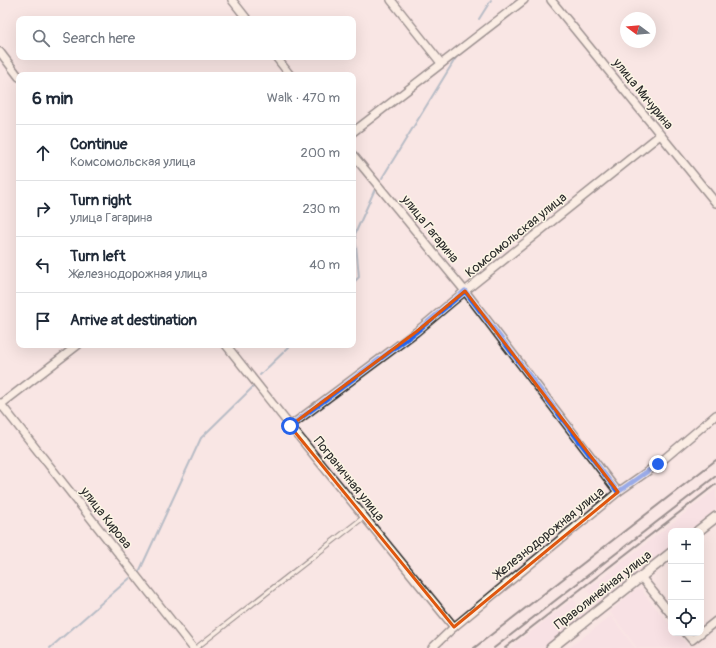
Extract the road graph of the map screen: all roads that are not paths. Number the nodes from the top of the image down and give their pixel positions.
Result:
1 (232, 0) edge
2 (391, 0) edge
3 (524, 0) edge
4 (551, 0) edge
5 (245, 16) edge
6 (0, 52) edge
7 (278, 60) edge
8 (441, 63) junction
9 (288, 72) edge
10 (16, 73) edge
11 (356, 130) edge
12 (660, 135) junction
13 (356, 159) edge
14 (716, 203) edge
15 (465, 291) junction
16 (74, 348) edge
17 (228, 348) edge
18 (0, 404) edge
19 (716, 415) edge
20 (290, 426) junction
21 (618, 492) junction
22 (365, 517) junction
23 (716, 517) edge
24 (702, 528) edge
25 (668, 555) edge
26 (641, 577) junction
27 (668, 610) edge
28 (716, 621) edge
29 (454, 627) junction
30 (704, 630) edge
31 (689, 636) edge
32 (697, 636) edge
33 (193, 648) edge
34 (196, 648) edge
35 (432, 648) edge
36 (550, 648) edge

1 - 5 street
2 - 8 street
3 - 8 street
4 - 12 street, улица Мичурина
6 - 10 street
7 - 9 street
8 - 11 street
12 - 14 street, улица Мичурина
12 - 15 street, Комсомольская улица
13 - 15 street, улица Гагарина
15 - 20 street, Комсомольская улица
15 - 21 street, улица Гагарина
16 - 18 street
17 - 20 street, Пограничная улица
18 - 33 street, улица Кирова
19 - 21 street, Железнодорожная улица
20 - 22 street, Пограничная улица
21 - 29 street, Железнодорожная улица
22 - 29 street, Пограничная улица
22 - 34 lane
23 - 24 main road
25 - 26 main road, Праволинейная улица
26 - 27 street
26 - 36 main road, Праволинейная улица
28 - 30 street
29 - 35 street, Железнодорожная улица
31 - 32 street

